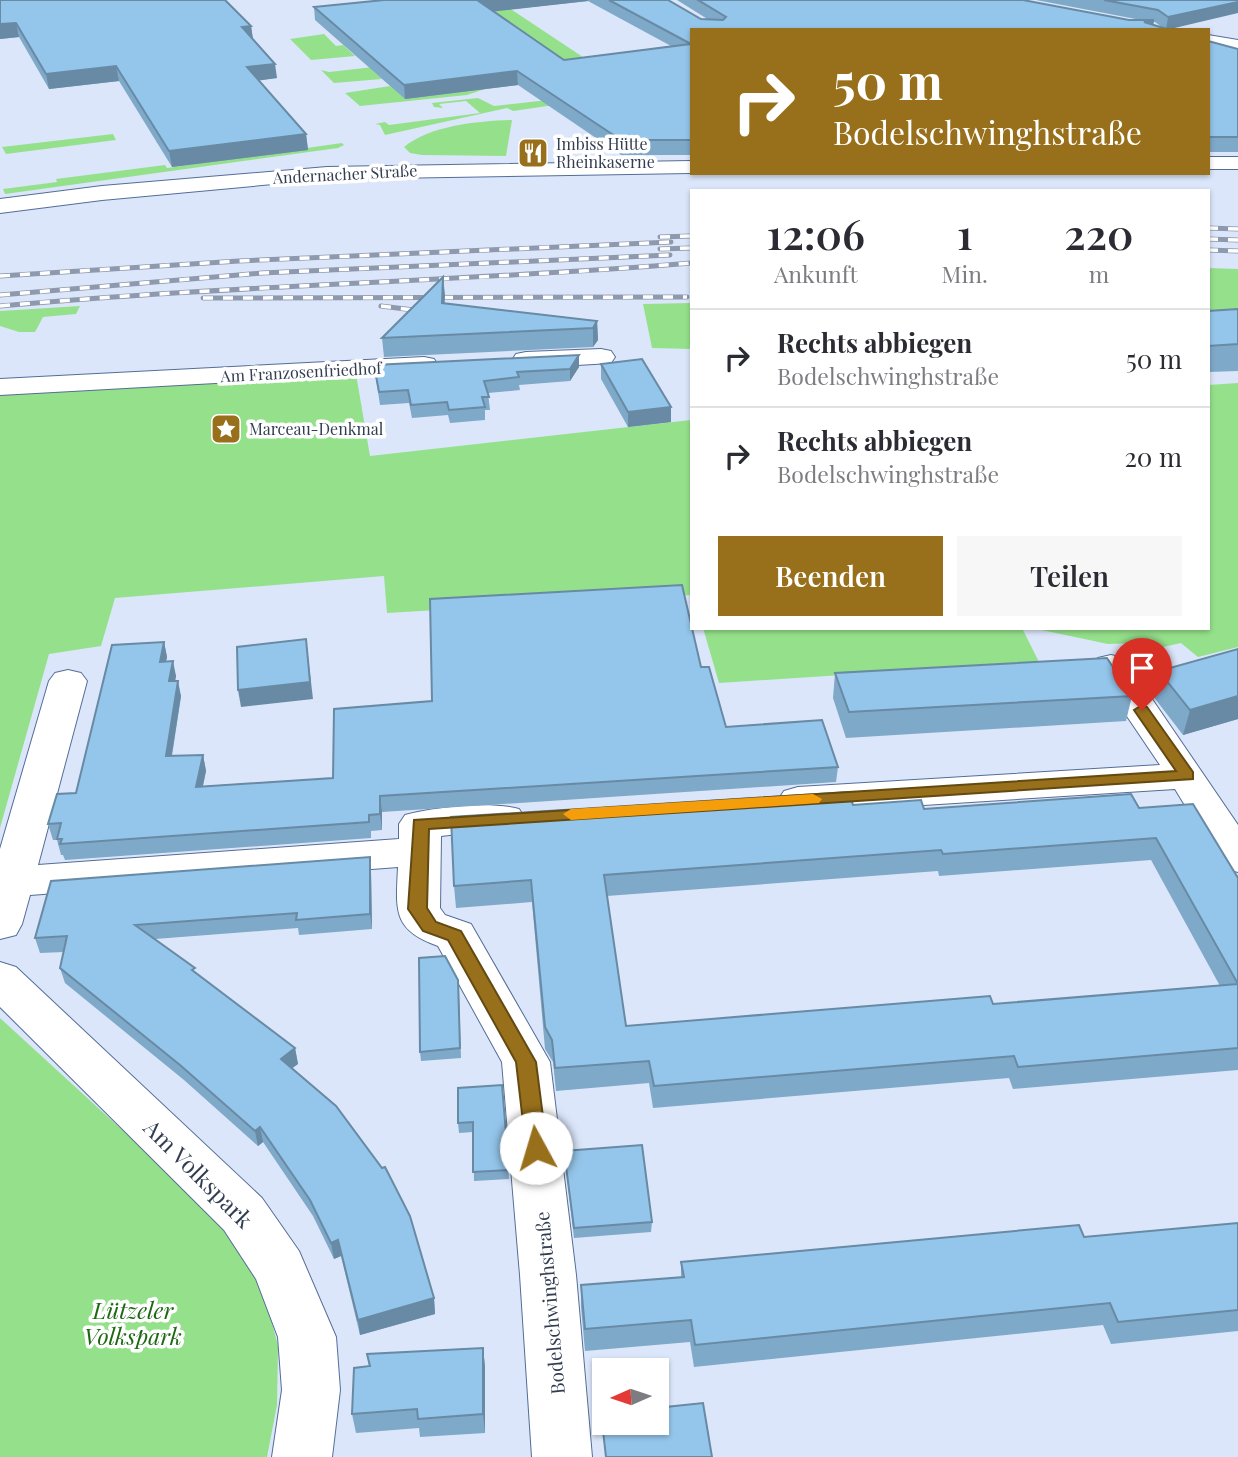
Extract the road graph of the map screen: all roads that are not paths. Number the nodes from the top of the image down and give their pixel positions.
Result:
1 (1210, 40) edge
2 (1238, 45) edge
3 (1210, 163) edge
4 (1238, 163) edge
5 (690, 167) edge
6 (0, 206) edge
7 (601, 357) dead end
8 (57, 359) dead end
9 (504, 362) edge
10 (448, 364) edge
11 (0, 374) edge
12 (0, 387) edge
13 (1111, 666) edge
14 (68, 681) dead end
15 (1188, 776) junction
16 (755, 803) edge
17 (546, 816) edge
18 (420, 851) junction
19 (1238, 858) edge
20 (12, 882) junction
21 (0, 924) edge
22 (0, 979) edge
23 (302, 1457) edge
24 (562, 1457) edge

1 - 2 street
3 - 4 street
5 - 6 street, Andernacher Straße
7 - 9 street
8 - 11 street
10 - 12 street, Am Franzosenfriedhof
13 - 15 street
14 - 20 street
15 - 16 street
15 - 19 street
17 - 18 street, Bodelschwinghstraße
18 - 20 street
18 - 24 street, Bodelschwinghstraße
20 - 21 street
22 - 23 street, Am Volkspark

